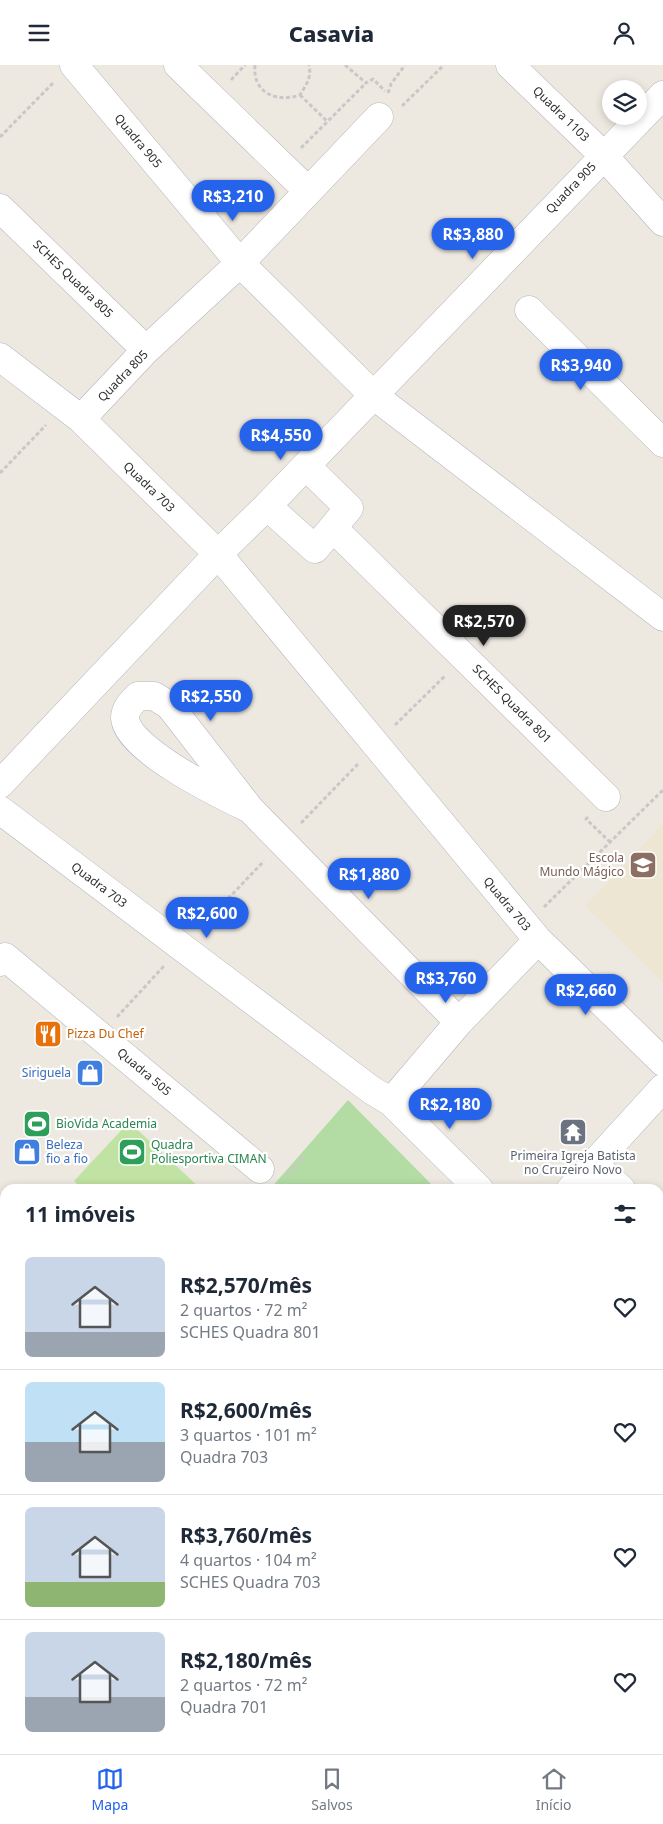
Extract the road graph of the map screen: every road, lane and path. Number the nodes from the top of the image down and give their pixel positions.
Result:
1 (178, 65) edge
2 (245, 65) edge
3 (255, 65) edge
4 (309, 65) edge
5 (345, 65) edge
6 (405, 65) edge
7 (444, 65) edge
8 (510, 65) edge
9 (66, 72) edge
10 (228, 83) dead end
11 (366, 83) junction
12 (300, 95) junction
13 (660, 103) edge
14 (383, 105) junction
15 (328, 122) junction
16 (0, 137) edge
17 (300, 150) dead end
18 (603, 155) junction
19 (308, 191) junction
20 (0, 208) edge
21 (663, 222) edge
22 (240, 263) junction
23 (529, 310) dead end
24 (146, 350) junction
25 (0, 357) edge
26 (373, 395) junction
27 (72, 413) junction
28 (663, 443) edge
29 (306, 466) junction
30 (0, 473) edge
31 (267, 506) junction
32 (333, 527) junction
33 (218, 554) junction
34 (663, 617) edge
35 (0, 784) edge
36 (663, 790) edge
37 (606, 797) dead end
38 (250, 809) junction
39 (0, 810) edge
40 (532, 933) junction
41 (2, 957) edge
42 (458, 1022) junction
43 (663, 1062) edge
44 (663, 1088) edge
45 (391, 1102) junction
46 (306, 1155) dead end
47 (593, 1164) junction
48 (273, 1172) joint
49 (474, 1184) edge
50 (575, 1184) edge
51 (615, 1184) edge

1 - 19 street
2 - 10 path
3 - 12 path
4 - 12 path
5 - 11 path
6 - 14 path
7 - 14 path
8 - 18 street, Quadra 1103
9 - 16 path
9 - 22 street, Quadra 905
11 - 14 path
11 - 15 path
12 - 15 path
13 - 18 street
14 - 19 street
15 - 17 path
18 - 21 street, Quadra 905
18 - 26 street, Quadra 905
19 - 22 street
20 - 24 street, SCHES Quadra 805
22 - 24 street, Quadra 805
22 - 26 street, Quadra 905
23 - 28 street
24 - 27 street, Quadra 805
25 - 27 street
26 - 29 street
26 - 34 street, Quadra 905
27 - 30 path
27 - 33 street, Quadra 703
29 - 31 street
29 - 32 street
31 - 32 street
31 - 33 street
32 - 37 street, SCHES Quadra 801
33 - 35 street
33 - 40 street, Quadra 703
36 - 40 path
38 - 38 street
38 - 42 street
39 - 45 street, Quadra 703
40 - 42 street, Quadra 703
40 - 43 street
41 - 48 street, Quadra 505
42 - 45 street, Quadra 703
44 - 47 street
45 - 49 street
46 - 48 path
47 - 50 street
47 - 51 street

